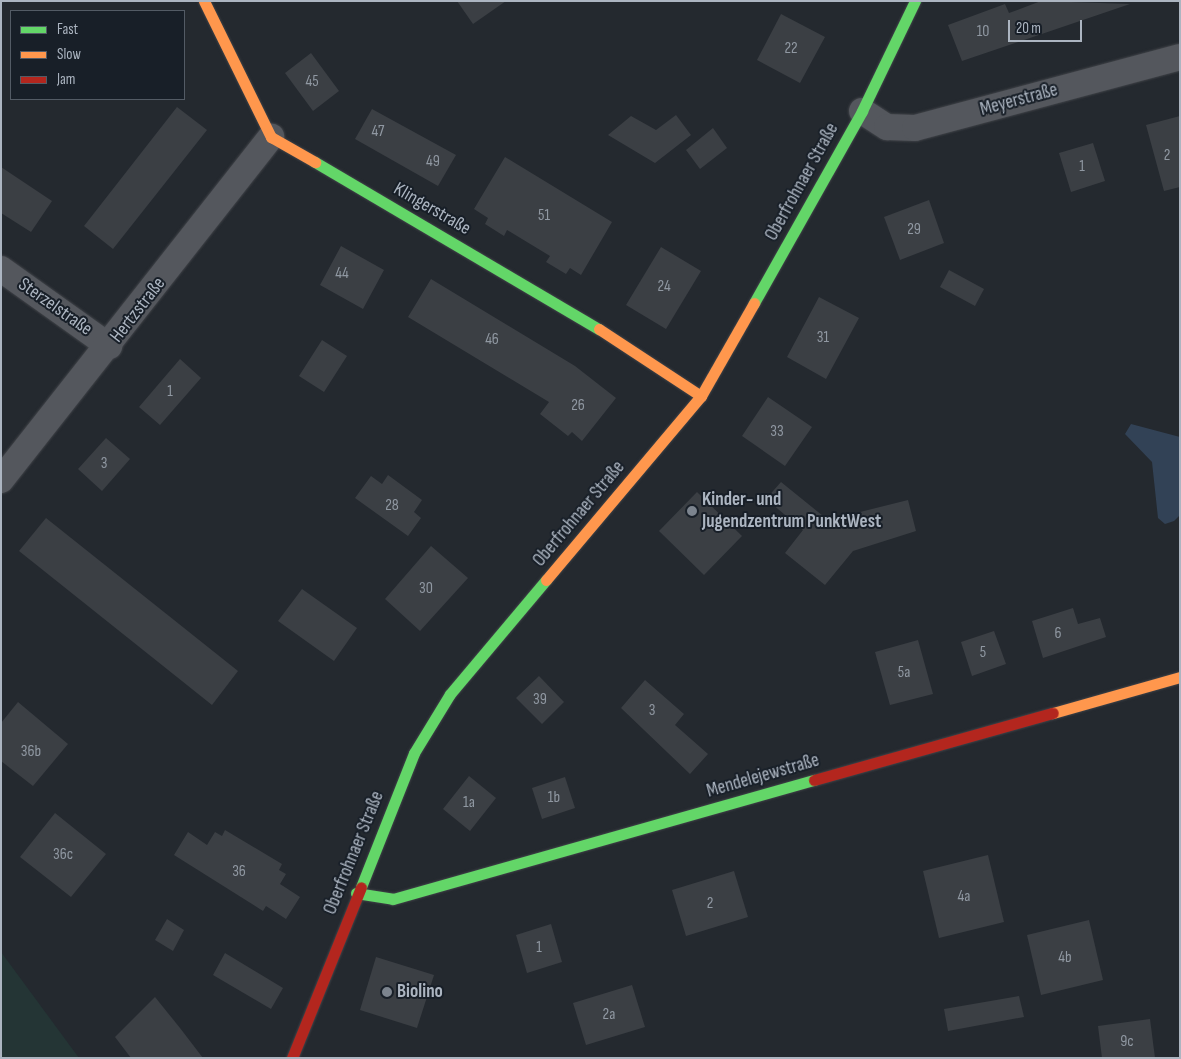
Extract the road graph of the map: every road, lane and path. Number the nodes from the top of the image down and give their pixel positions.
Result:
1 (204, 1) edge
2 (915, 1) edge
3 (1180, 57) edge
4 (862, 111) junction
5 (271, 137) junction
6 (1, 269) edge
7 (109, 346) junction
8 (701, 396) junction
9 (1, 480) edge
10 (1180, 677) edge
11 (356, 893) junction
12 (292, 1058) edge

1 - 5 street
2 - 4 street, Oberfrohnaer Straße
3 - 4 street, Meyerstraße
4 - 8 street, Oberfrohnaer Straße
5 - 7 street, Hertzstraße
5 - 8 street, Klingerstraße
6 - 7 street, Sterzelstraße
7 - 9 street, Hertzstraße
8 - 11 street, Oberfrohnaer Straße
10 - 11 street, Mendelejewstraße
11 - 12 street, Oberfrohnaer Straße

